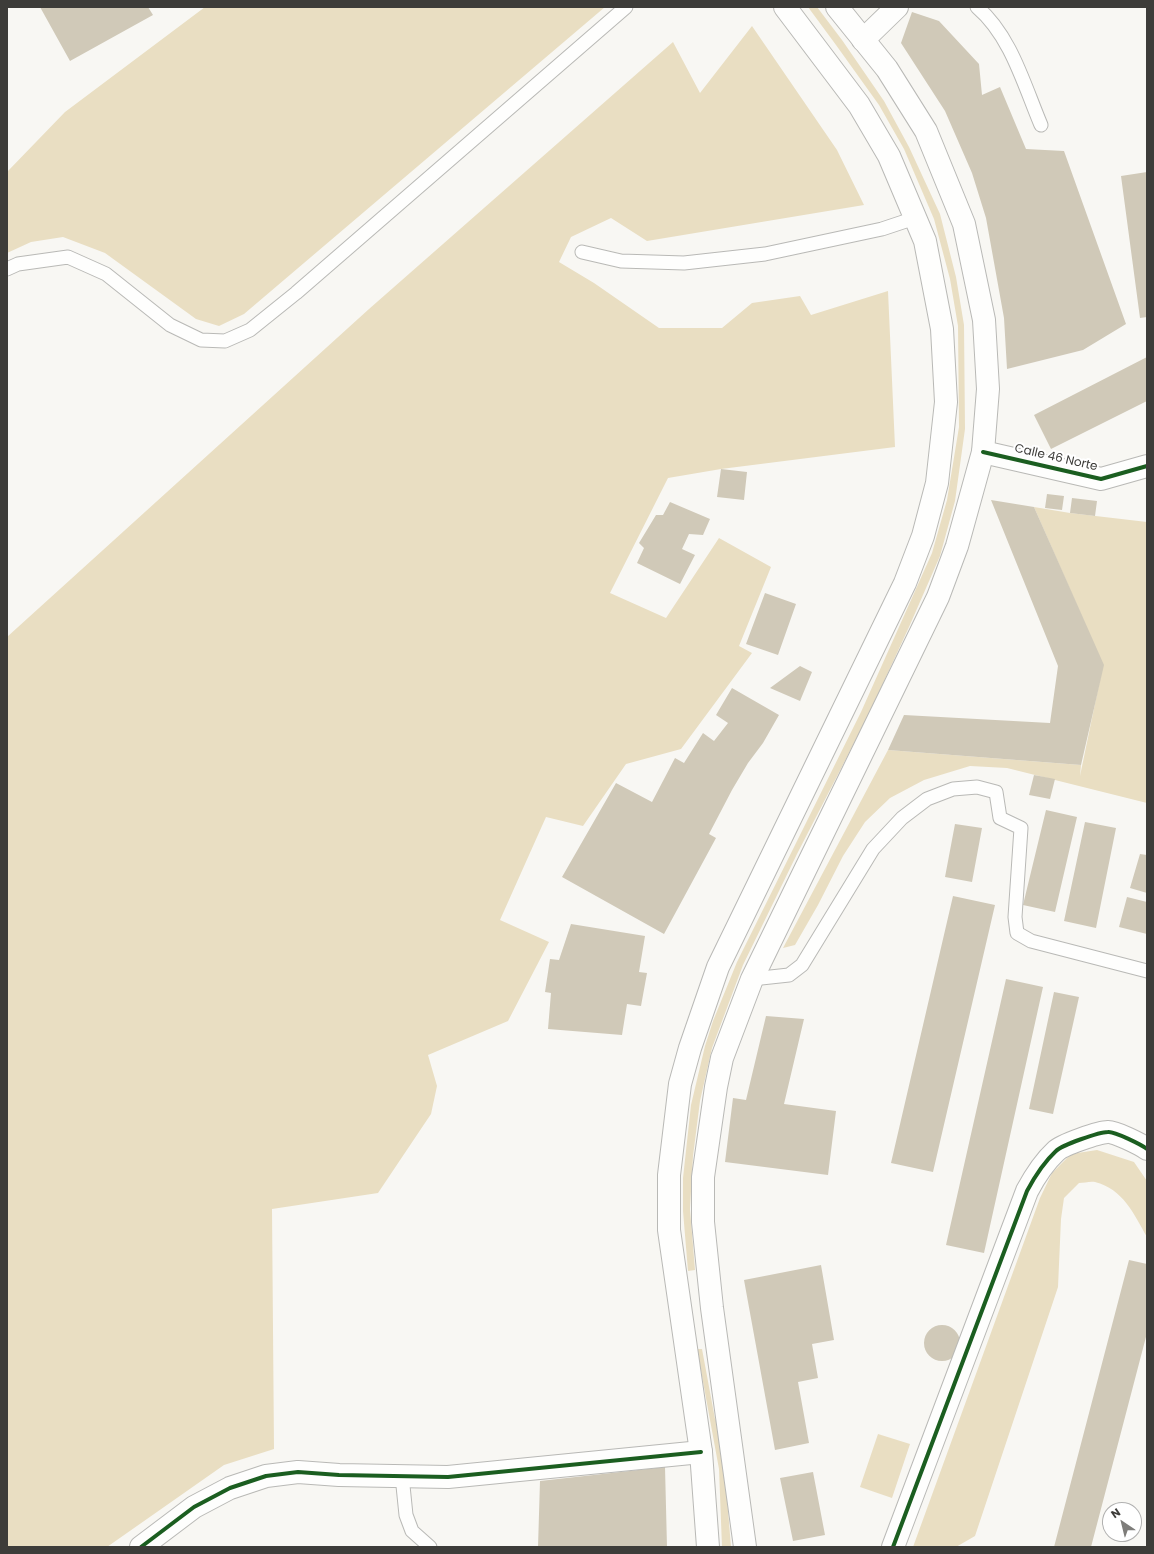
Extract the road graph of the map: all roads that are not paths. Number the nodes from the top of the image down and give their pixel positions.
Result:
1 (626, 7) edge
2 (785, 7) edge
3 (837, 7) edge
4 (898, 7) edge
5 (977, 7) edge
6 (863, 40) junction
7 (1040, 125) dead end
8 (915, 218) junction
9 (582, 252) dead end
10 (7, 269) edge
11 (983, 452) junction
12 (1147, 466) edge
13 (1147, 971) edge
14 (752, 979) junction
15 (1147, 1149) edge
16 (712, 1308) junction
17 (681, 1314) junction
18 (701, 1452) junction
19 (402, 1476) junction
20 (141, 1547) edge
21 (430, 1547) edge
22 (708, 1547) edge
23 (745, 1547) edge
24 (893, 1547) edge

1 - 10 lane
2 - 8 main road
3 - 6 main road
4 - 6 main road
5 - 7 lane
6 - 11 main road
8 - 9 lane
8 - 17 main road
11 - 12 main road, Calle 46 Norte
11 - 14 main road
13 - 14 lane
14 - 16 main road
15 - 24 main road
16 - 17 main road
16 - 23 main road
17 - 18 main road
18 - 19 main road
18 - 22 main road
19 - 20 main road
19 - 21 lane

